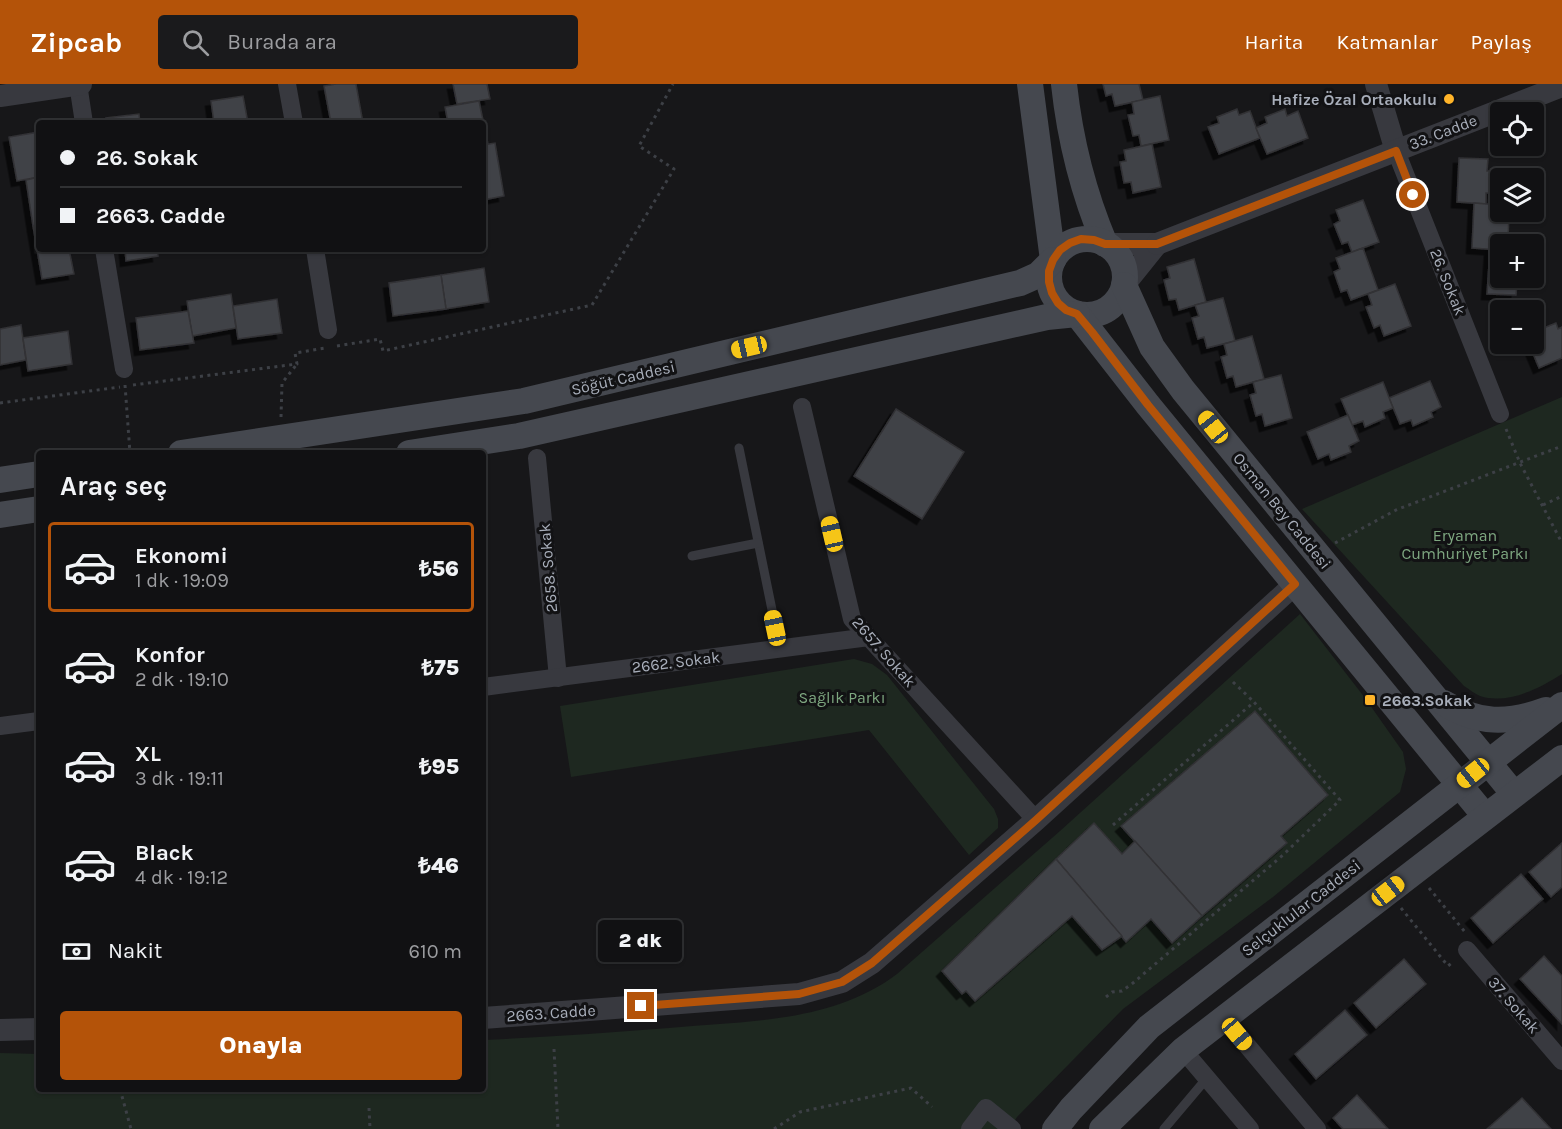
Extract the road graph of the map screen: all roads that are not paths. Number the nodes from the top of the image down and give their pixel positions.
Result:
1 (79, 84) edge
2 (287, 84) edge
3 (1030, 84) edge
4 (1064, 84) edge
5 (1376, 84) edge
6 (1562, 86) edge
7 (0, 96) edge
8 (84, 120) edge
9 (293, 120) edge
10 (1396, 151) junction
11 (1105, 244) junction
12 (1157, 244) junction
13 (104, 252) edge
14 (315, 252) edge
15 (1053, 260) junction
16 (1124, 285) junction
17 (1077, 314) junction
18 (328, 330) dead end
19 (124, 378) road end
20 (802, 407) dead end
21 (1500, 414) road end
22 (739, 448) dead end
23 (201, 450) edge
24 (428, 450) edge
25 (537, 458) dead end
26 (36, 474) edge
27 (0, 480) edge
28 (36, 509) edge
29 (0, 515) edge
30 (758, 543) junction
31 (692, 556) dead end
32 (1295, 584) junction
33 (869, 638) junction
34 (780, 649) junction
35 (558, 678) junction
36 (486, 687) edge
37 (1436, 698) junction
38 (1562, 704) edge
39 (36, 721) edge
40 (0, 726) edge
41 (1562, 758) edge
42 (1487, 762) junction
43 (1459, 784) junction
44 (1514, 794) junction
45 (1485, 816) junction
46 (1036, 820) junction
47 (1467, 950) road end
48 (1200, 987) junction
49 (486, 1018) edge
50 (1224, 1018) junction
51 (0, 1029) edge
52 (36, 1029) edge
53 (1183, 1050) junction
54 (1562, 1061) edge
55 (1207, 1078) junction
56 (970, 1129) edge
57 (1012, 1129) edge
58 (1055, 1129) edge
59 (1102, 1129) edge
60 (1164, 1129) edge
61 (1250, 1129) edge
62 (1317, 1129) edge

1 - 7 street
1 - 8 street
2 - 9 street
3 - 15 main road
4 - 11 main road
5 - 10 street
6 - 10 street, 33. Cadde
10 - 12 street, 33. Cadde
10 - 21 street, 26. Sokak
11 - 12 street, 33. Cadde
11 - 15 main road
11 - 16 main road
12 - 16 street, 33. Cadde
13 - 19 street
14 - 18 street
15 - 17 main road
15 - 23 main road, Söğüt Caddesi
16 - 17 main road
16 - 37 main road, Osman Bey Caddesi
17 - 24 main road, Söğüt Caddesi
17 - 32 main road
20 - 33 street, 2657. Sokak
22 - 30 lane
25 - 35 street, 2658. Sokak
26 - 27 main road
28 - 29 main road
30 - 31 lane
30 - 34 lane
32 - 43 main road
32 - 46 street, 2663. Cadde
33 - 34 street, 2662. Sokak
33 - 46 street, 2657. Sokak
34 - 35 street, 2662. Sokak
35 - 36 street, 2662. Sokak
37 - 38 main road, Osman Bey Caddesi
37 - 42 main road, Osman Bey Caddesi
38 - 42 main road, Selçuklular Caddesi
39 - 40 street
41 - 44 main road
42 - 43 main road, Selçuklular Caddesi
42 - 44 main road, Osman Bey Caddesi
43 - 45 main road
43 - 48 main road, Selçuklular Caddesi
44 - 45 main road
45 - 50 main road
46 - 49 street, 2663. Cadde
47 - 54 street, 37. Sokak
48 - 50 main road
48 - 58 main road, Selçuklular Caddesi
50 - 53 main road
50 - 62 street
51 - 52 street
53 - 55 street
53 - 59 main road
55 - 60 lane
55 - 61 street
56 - 57 street

